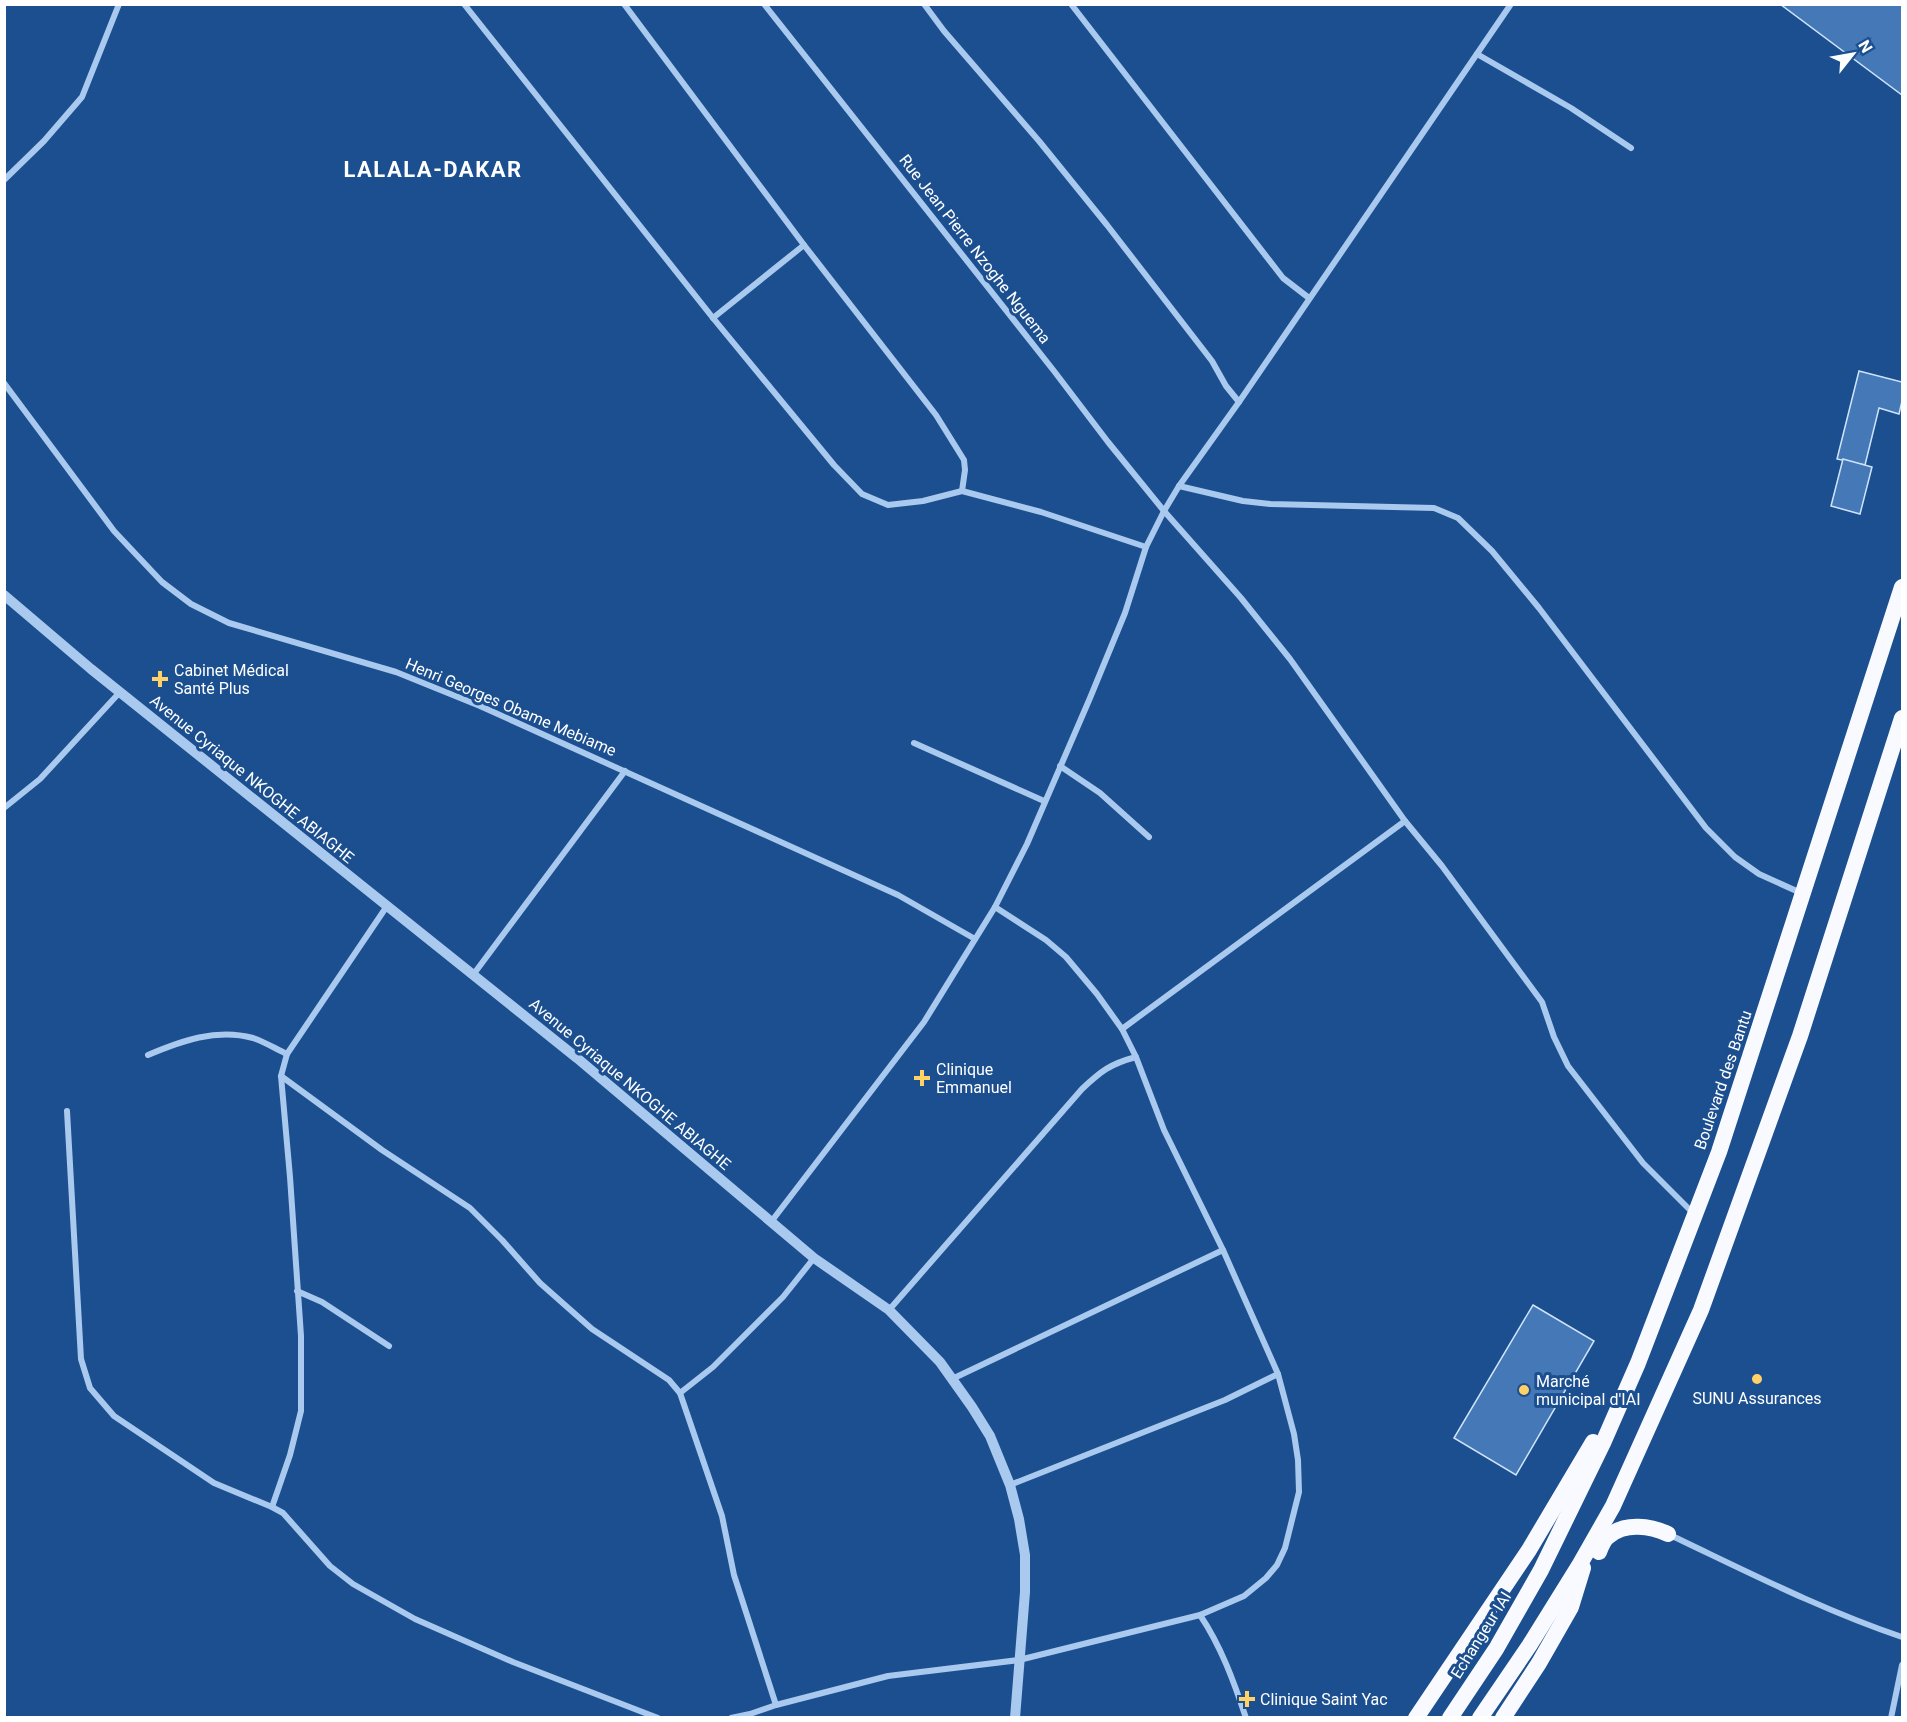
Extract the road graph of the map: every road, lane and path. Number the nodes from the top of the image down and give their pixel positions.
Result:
1 (119, 4) edge
2 (465, 4) edge
3 (624, 4) edge
4 (764, 4) edge
5 (924, 4) edge
6 (1071, 4) edge
7 (1511, 4) edge
8 (1477, 54) junction
9 (1631, 148) dead end
10 (4, 180) edge
11 (804, 245) junction
12 (1309, 298) junction
13 (713, 318) junction
14 (4, 383) edge
15 (1239, 402) junction
16 (1179, 486) junction
17 (962, 491) junction
18 (1164, 511) junction
19 (1146, 547) junction
20 (1902, 587) edge
21 (4, 595) edge
22 (120, 692) junction
23 (1902, 718) edge
24 (914, 744) dead end
25 (1060, 766) junction
26 (626, 771) junction
27 (1044, 801) junction
28 (4, 808) edge
29 (1405, 821) junction
30 (1149, 837) dead end
31 (1802, 893) junction
32 (387, 906) junction
33 (995, 907) junction
34 (975, 939) junction
35 (473, 975) junction
36 (1122, 1029) junction
37 (287, 1054) junction
38 (148, 1055) dead end
39 (1136, 1057) junction
40 (281, 1076) junction
41 (67, 1111) dead end
42 (1694, 1215) junction
43 (771, 1222) junction
44 (1222, 1250) junction
45 (814, 1258) junction
46 (297, 1291) junction
47 (889, 1310) junction
48 (389, 1346) dead end
49 (1638, 1363) junction
50 (1278, 1374) junction
51 (952, 1379) junction
52 (680, 1393) junction
53 (1010, 1485) junction
54 (272, 1507) junction
55 (1668, 1534) joint
56 (1609, 1536) junction
57 (1588, 1550) junction
58 (1541, 1570) joint
59 (1568, 1594) junction
60 (1200, 1616) junction
61 (1902, 1637) edge
62 (1019, 1660) junction
63 (1902, 1665) edge
64 (776, 1705) junction
65 (658, 1718) edge
66 (731, 1718) edge
67 (1015, 1718) edge
68 (1246, 1718) edge
69 (1416, 1718) edge
70 (1450, 1718) edge
71 (1480, 1718) edge
72 (1503, 1718) edge
73 (1891, 1718) edge

1 - 10 street
2 - 13 street
3 - 11 street
4 - 18 street, Rue Jean Pierre Nzoghe Nguema
5 - 15 street
6 - 12 street
7 - 8 street
8 - 9 street
8 - 12 street
11 - 13 street
11 - 17 street
12 - 15 street
13 - 17 street
14 - 26 street, Henri Georges Obame Mebiame
15 - 16 street
16 - 18 street
16 - 31 street
17 - 19 street
18 - 19 street
18 - 29 street, Rue Jean Pierre Nzoghe Nguema
19 - 25 street
20 - 31 highway, Boulevard des Bantu
21 - 22 street, Avenue Cyriaque NKOGHE ABIAGHE
22 - 28 street
22 - 32 street, Avenue Cyriaque NKOGHE ABIAGHE
23 - 57 highway
24 - 27 street
25 - 27 street
25 - 30 street
26 - 34 street, Henri Georges Obame Mebiame
26 - 35 street
27 - 33 street
29 - 36 street
29 - 42 street, Rue Jean Pierre Nzoghe Nguema
31 - 42 highway, Boulevard des Bantu
32 - 35 street, Avenue Cyriaque NKOGHE ABIAGHE
32 - 37 street
33 - 34 street
33 - 36 street
34 - 43 street
35 - 43 street, Avenue Cyriaque NKOGHE ABIAGHE
36 - 39 street
37 - 38 street
37 - 40 street
39 - 44 street
39 - 47 street
40 - 46 street
40 - 52 street
41 - 54 street
42 - 49 highway, Boulevard des Bantu
43 - 45 street, Avenue Cyriaque NKOGHE ABIAGHE
44 - 50 street
44 - 51 street
45 - 47 street, Avenue Cyriaque NKOGHE ABIAGHE
45 - 52 street
46 - 48 street
46 - 54 street
47 - 51 street, Avenue Cyriaque NKOGHE ABIAGHE
49 - 58 highway, Boulevard des Bantu
49 - 69 highway
50 - 53 street
50 - 60 street
51 - 53 street, Avenue Cyriaque NKOGHE ABIAGHE
52 - 64 street
53 - 62 street, Avenue Cyriaque NKOGHE ABIAGHE
54 - 65 street
55 - 56 highway
55 - 61 street
56 - 57 highway
56 - 59 highway
57 - 59 highway
58 - 70 highway, Echangeur IAI
59 - 71 highway
59 - 72 highway
60 - 62 street
60 - 68 street
62 - 64 street
62 - 67 street, Avenue Cyriaque NKOGHE ABIAGHE
63 - 73 street
64 - 66 street

